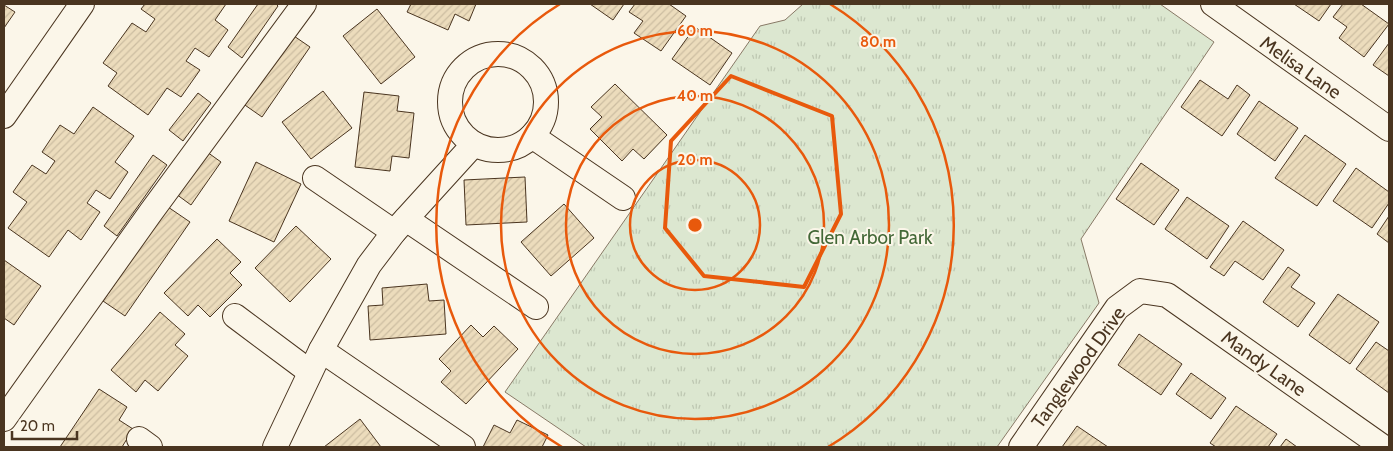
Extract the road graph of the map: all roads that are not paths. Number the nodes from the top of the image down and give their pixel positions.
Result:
1 (82, 4) edge
2 (304, 4) edge
3 (1213, 4) edge
4 (4, 116) edge
5 (1389, 129) edge
6 (532, 136) junction
7 (474, 144) junction
8 (315, 178) dead end
9 (623, 198) dead end
10 (400, 226) junction
11 (1140, 291) joint
12 (536, 307) dead end
13 (235, 316) dead end
14 (321, 350) junction
15 (310, 372) junction
16 (4, 419) edge
17 (275, 447) edge
18 (464, 447) edge
19 (1021, 447) edge
20 (1383, 447) edge

1 - 4 street
2 - 16 street
3 - 5 street, Melisa Lane
6 - 7 street
6 - 7 street
6 - 9 street
7 - 10 street
8 - 10 street
10 - 12 street
10 - 14 street
11 - 19 street, Tanglewood Drive
11 - 20 street, Mandy Lane
13 - 15 street
14 - 15 street
14 - 18 street
15 - 17 street

